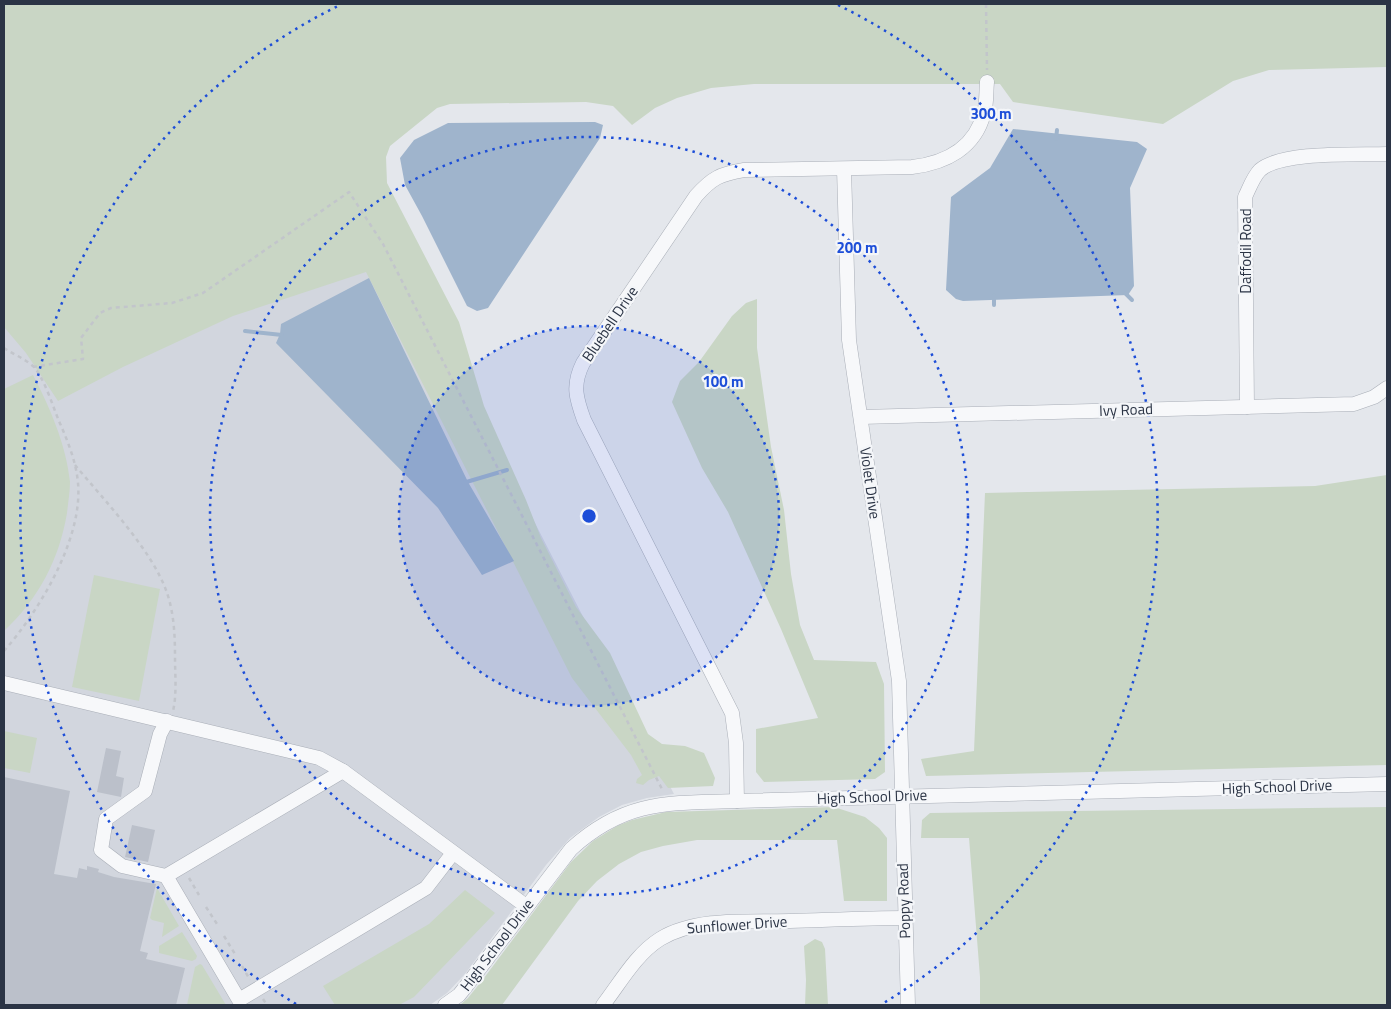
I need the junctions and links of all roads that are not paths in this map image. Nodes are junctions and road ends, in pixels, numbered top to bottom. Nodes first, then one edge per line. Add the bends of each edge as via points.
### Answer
1 (987, 82) road end
2 (1387, 154) edge
3 (844, 169) junction
4 (1387, 388) edge
5 (1247, 407) junction
6 (861, 417) junction
7 (4, 683) edge
8 (167, 721) junction
9 (343, 772) junction
10 (1387, 784) edge
11 (902, 796) junction
12 (737, 801) junction
13 (453, 853) junction
14 (166, 876) junction
15 (526, 906) junction
16 (905, 918) junction
17 (445, 1005) edge
18 (603, 1005) edge
19 (908, 1005) edge

1 - 3 street, Bluebell Drive via 980,125 962,149 944,160 929,165
2 - 5 street, Daffodil Road via 1292,157 1275,161 1259,171 1251,184 1245,197
3 - 6 street, Violet Drive via 849,340
3 - 12 street, Bluebell Drive via 744,170 714,178 696,196 583,363 577,377 576,400 584,420 732,713
4 - 5 street, Ivy Road via 1354,404
5 - 6 street, Ivy Road
6 - 11 street, Violet Drive via 899,681
7 - 8 street
8 - 9 street via 299,752 319,758
8 - 14 street via 160,734 145,791 106,819 101,850 122,866
9 - 13 street
9 - 14 street
10 - 11 street, High School Drive
11 - 12 street, High School Drive
11 - 16 street, Poppy Road
12 - 15 street, High School Drive via 660,804 616,818 571,849
13 - 14 street via 426,888 239,1000
13 - 15 street
15 - 17 street, High School Drive via 459,995
16 - 18 street, Sunflower Drive via 738,922 684,928 643,952
16 - 19 street, Poppy Road

